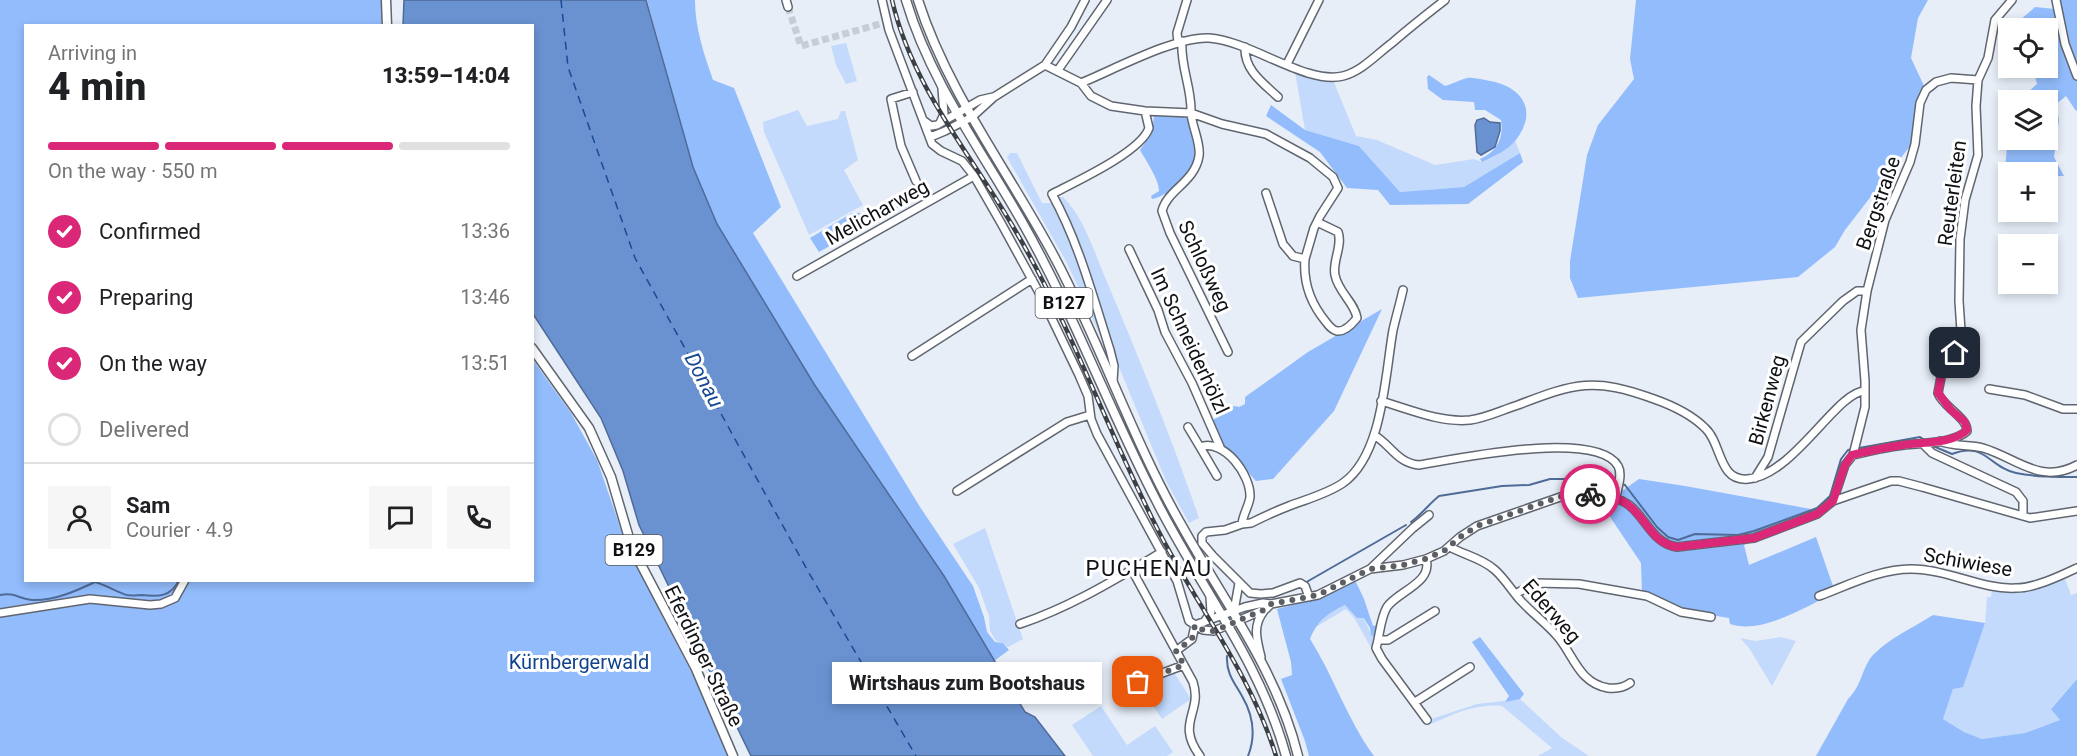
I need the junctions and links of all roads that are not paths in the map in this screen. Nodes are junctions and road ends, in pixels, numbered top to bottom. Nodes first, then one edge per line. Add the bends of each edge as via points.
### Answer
1 (386, 0) edge
2 (882, 0) edge
3 (906, 0) edge
4 (918, 0) edge
5 (1085, 0) edge
6 (1107, 0) edge
7 (1187, 0) edge
8 (1319, 0) edge
9 (1445, 0) edge
10 (2011, 0) edge
11 (2056, 0) edge
12 (387, 24) edge
13 (1180, 41) junction
14 (1245, 47) junction
15 (1287, 64) junction
16 (1045, 65) junction
17 (1058, 70) junction
18 (2077, 75) edge
19 (1978, 80) junction
20 (1081, 83) junction
21 (942, 88) junction
22 (913, 92) junction
23 (994, 97) junction
24 (1278, 97) dead end
25 (966, 107) junction
26 (1144, 111) junction
27 (957, 113) junction
28 (1191, 113) junction
29 (972, 117) junction
30 (922, 118) junction
31 (963, 123) junction
32 (940, 124) junction
33 (929, 135) junction
34 (974, 176) junction
35 (916, 181) dead end
36 (1266, 193) dead end
37 (1317, 222) junction
38 (1129, 249) dead end
39 (1305, 259) junction
40 (797, 276) dead end
41 (1032, 279) junction
42 (1403, 290) dead end
43 (1867, 291) junction
44 (534, 351) edge
45 (1228, 352) dead end
46 (912, 356) dead end
47 (1113, 381) junction
48 (1989, 389) dead end
49 (1865, 391) junction
50 (1381, 401) junction
51 (2077, 410) edge
52 (1090, 415) junction
53 (1188, 427) dead end
54 (1374, 435) junction
55 (1930, 442) junction
56 (1200, 447) junction
57 (1220, 447) junction
58 (1853, 452) junction
59 (2077, 465) edge
60 (1217, 476) dead end
61 (1755, 478) junction
62 (957, 491) dead end
63 (1616, 498) junction
64 (1833, 501) junction
65 (2077, 511) edge
66 (1429, 515) dead end
67 (2023, 516) junction
68 (1242, 524) junction
69 (1450, 547) junction
70 (1162, 552) junction
71 (1199, 556) junction
72 (1213, 556) junction
73 (1425, 559) junction
74 (2077, 568) edge
75 (1370, 569) junction
76 (1131, 570) junction
77 (184, 582) edge
78 (1239, 583) junction
79 (1515, 594) junction
80 (1209, 595) junction
81 (1819, 596) dead end
82 (1309, 597) junction
83 (1268, 607) junction
84 (1234, 611) junction
85 (1435, 611) dead end
86 (0, 613) edge
87 (1223, 616) junction
88 (1711, 616) dead end
89 (1239, 620) junction
90 (1204, 622) junction
91 (1020, 624) dead end
92 (1195, 625) junction
93 (1228, 625) junction
94 (1379, 640) junction
95 (1176, 651) junction
96 (1262, 659) junction
97 (1184, 665) junction
98 (1470, 667) dead end
99 (1138, 682) dead end
100 (1630, 683) dead end
101 (1415, 702) junction
102 (1427, 720) dead end
103 (733, 756) edge
104 (1200, 756) edge
105 (1286, 756) edge
106 (1298, 756) edge

1 - 12 main road
2 - 22 street via 883,23
3 - 21 main road, B127
4 - 25 main road, B127 via 937,53
5 - 16 street
6 - 17 street
7 - 13 street via 1177,33
8 - 15 street
9 - 15 street via 1352,73 1324,77
10 - 19 street via 1995,20 1988,58
11 - 18 street via 2065,44
13 - 14 street via 1211,38
13 - 20 street
13 - 28 street
14 - 15 street
14 - 24 street via 1251,71
16 - 17 street
16 - 23 street
17 - 20 street
19 - 43 street, Bergstraße via 1942,80 1923,95 1916,144 1885,220
19 - 55 street, Reuterleiten via 1978,155 1965,200 1960,239 1961,332 1938,393 1965,422 1967,430 1959,436
20 - 26 street via 1100,102
21 - 27 main road, B127
21 - 32 street via 944,114
22 - 30 street
22 - 35 street via 891,99 901,146
23 - 25 street
23 - 29 street
25 - 27 street
25 - 29 main road, B127
26 - 28 street
26 - 47 street via 1149,128 1142,140 1114,161 1052,194 1080,254 1110,350
27 - 31 main road, B127
27 - 32 street
28 - 37 street via 1266,134 1310,158 1333,177 1338,188
28 - 45 street, Schloßweg via 1198,159 1187,181 1168,199 1162,211
29 - 31 street
29 - 47 main road, B127 via 1056,260
30 - 32 street via 930,126
30 - 33 street
31 - 33 street
31 - 80 main road, B127 via 1046,266 1143,476
33 - 34 street via 934,147 962,160
34 - 40 street, Melicharweg
34 - 41 street
36 - 39 street via 1283,244 1293,256
37 - 39 street
37 - 39 street via 1338,232 1340,238 1334,260 1335,276 1357,318 1341,331 1330,327 1315,308 1306,284
38 - 57 street, Im Schneiderhölzl
41 - 46 street
41 - 52 street via 1084,386
42 - 50 street
43 - 49 street, Bergstraße via 1861,330
43 - 61 street, Birkenweg via 1857,291 1843,301 1801,342 1768,457
44 - 103 main road, Eferdinger Straße / B129 via 589,428 611,477 636,555 696,669
47 - 71 main road, B127 via 1154,472
48 - 51 street via 2025,395 2063,410
49 - 58 street, Bergstraße
49 - 61 street via 1849,397 1789,458
50 - 54 street
50 - 61 street via 1445,418 1472,420 1576,385 1614,387 1655,399 1695,420 1713,436 1731,476
52 - 62 street via 1067,422
52 - 70 street
53 - 56 street, Im Schneiderhölzl
54 - 63 street via 1412,465 1527,449 1595,452 1618,466
54 - 68 street via 1358,470 1344,482
55 - 58 street
55 - 59 street via 1984,448 2044,472 2063,472
55 - 67 street via 1932,453 2016,492 2023,501
56 - 57 street, Im Schneiderhölzl
56 - 60 street, Im Schneiderhölzl
57 - 68 street, Im Schneiderhölzl via 1239,468 1250,490
58 - 64 street, Bergstraße
63 - 64 street via 1630,506 1663,543 1677,547 1754,538 1817,514
63 - 69 street via 1583,493 1559,497 1477,526
64 - 67 street via 1899,481
65 - 67 street via 2038,518
66 - 75 street
68 - 72 street via 1204,533 1201,540
69 - 73 street
69 - 79 street, Ederweg via 1488,564
70 - 76 street
70 - 92 street via 1180,588 1187,617
71 - 72 street
71 - 84 main road, B127
72 - 78 street
73 - 75 street
73 - 94 street via 1426,574 1386,609
74 - 81 street, Schiwiese via 2014,589 1931,570 1887,571
75 - 82 street
76 - 91 street via 1046,615
76 - 95 street
77 - 86 street via 175,598 161,604 90,599
78 - 82 street via 1250,592 1261,594 1303,585
78 - 84 street
79 - 88 street via 1536,584 1597,586 1647,596 1677,611
79 - 100 street, Ederweg via 1556,634 1587,678 1610,688
80 - 87 main road, B127
80 - 90 street via 1211,612
82 - 83 street
83 - 84 street via 1263,603
83 - 89 street
83 - 96 street via 1256,630
84 - 87 street
84 - 89 main road, B127
85 - 94 street via 1389,639
87 - 90 street
87 - 93 main road, B127
89 - 93 street
89 - 96 main road, B127
90 - 92 street
92 - 93 street via 1207,631
92 - 95 street via 1192,639
93 - 105 main road, B127 via 1263,690
94 - 101 street via 1379,656
95 - 97 street
96 - 106 main road, B127
97 - 99 street
97 - 104 street via 1196,692 1189,738
98 - 101 street
101 - 102 street

